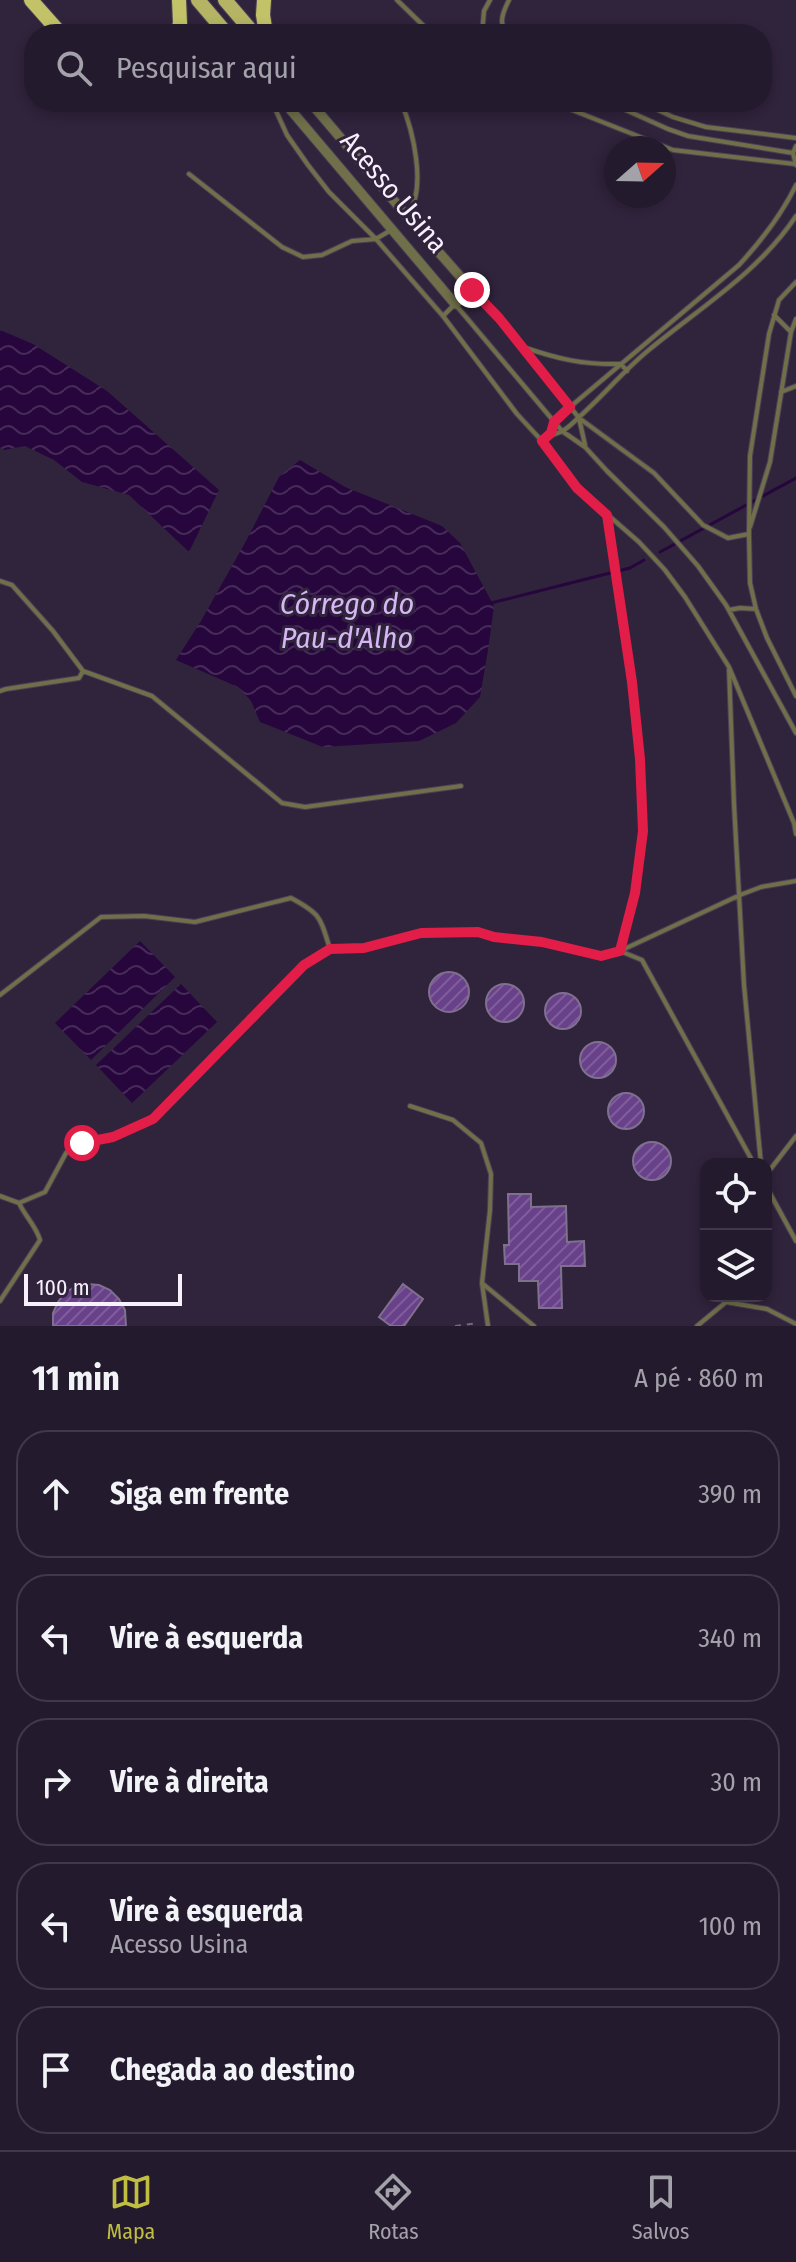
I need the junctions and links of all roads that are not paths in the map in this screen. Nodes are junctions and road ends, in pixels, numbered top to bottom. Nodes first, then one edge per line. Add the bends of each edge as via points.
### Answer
1 (31, 0) edge
2 (179, 0) edge
3 (198, 0) edge
4 (225, 0) edge
5 (264, 0) edge
6 (397, 0) edge
7 (490, 0) edge
8 (509, 0) edge
9 (52, 24) edge
10 (180, 24) edge
11 (218, 24) edge
12 (245, 24) edge
13 (264, 24) edge
14 (422, 24) edge
15 (481, 24) edge
16 (501, 24) edge
17 (277, 112) edge
18 (292, 112) edge
19 (319, 112) edge
20 (404, 112) edge
21 (577, 112) edge
22 (630, 112) edge
23 (662, 112) edge
24 (796, 138) edge
25 (796, 146) edge
26 (793, 153) junction
27 (796, 164) edge
28 (189, 174) dead end
29 (796, 185) edge
30 (407, 216) junction
31 (796, 216) edge
32 (391, 230) junction
33 (376, 239) junction
34 (796, 282) edge
35 (472, 290) junction
36 (455, 304) junction
37 (774, 315) junction
38 (443, 316) junction
39 (796, 319) edge
40 (791, 332) junction
41 (521, 347) junction
42 (621, 364) junction
43 (627, 371) junction
44 (796, 386) edge
45 (781, 392) junction
46 (570, 407) junction
47 (579, 418) junction
48 (554, 422) junction
49 (562, 431) junction
50 (551, 433) junction
51 (542, 441) junction
52 (585, 447) junction
53 (607, 515) junction
54 (749, 534) junction
55 (0, 581) edge
56 (756, 609) junction
57 (729, 610) junction
58 (729, 667) junction
59 (83, 671) junction
60 (0, 691) edge
61 (796, 696) edge
62 (796, 733) edge
63 (461, 786) dead end
64 (796, 834) edge
65 (796, 881) edge
66 (740, 895) junction
67 (330, 949) junction
68 (620, 951) junction
69 (0, 995) edge
70 (410, 1106) dead end
71 (796, 1136) edge
72 (751, 1158) edge
73 (760, 1158) edge
74 (772, 1167) edge
75 (0, 1196) edge
76 (772, 1197) edge
77 (19, 1203) junction
78 (796, 1241) edge
79 (482, 1283) junction
80 (0, 1301) edge
81 (488, 1324) edge
82 (796, 1324) edge
83 (534, 1326) edge
84 (697, 1326) edge

1 - 9 highway
2 - 10 highway
3 - 11 main road
4 - 12 main road
5 - 13 highway
6 - 14 lane
7 - 15 lane
8 - 16 lane
17 - 33 lane via 329,192
18 - 32 street, Acesso Usina
19 - 30 street, Acesso Usina
20 - 30 lane via 417,183 415,205
21 - 27 lane via 673,150
22 - 26 lane via 688,136
23 - 24 lane via 706,127
25 - 26 lane
26 - 27 lane
28 - 33 lane via 282,247 303,257
29 - 42 lane via 777,220 739,265
30 - 32 street
30 - 35 street, Acesso Usina
31 - 43 lane via 746,272
32 - 33 lane
32 - 36 street, Acesso Usina
33 - 38 lane
34 - 37 lane via 779,300
35 - 36 street
35 - 41 lane, Acesso Usina
36 - 38 lane
36 - 48 lane, Acesso Usina
37 - 40 lane
37 - 54 lane via 750,456
38 - 51 lane
39 - 40 lane
40 - 45 lane
41 - 42 lane via 578,364
41 - 46 lane, Acesso Usina
42 - 43 lane
42 - 46 lane
43 - 47 lane
44 - 45 lane
45 - 54 lane via 770,462
46 - 47 lane, Acesso Usina
46 - 48 lane
47 - 49 lane
47 - 52 lane, Acesso Usina
47 - 54 lane via 654,473 703,525 728,538
48 - 49 lane, Acesso Usina
48 - 50 lane
49 - 50 lane
49 - 52 lane, Acesso Usina
50 - 51 lane
51 - 53 lane via 577,488
52 - 57 lane via 698,566
53 - 58 lane via 665,570
53 - 68 lane via 632,682 643,831
54 - 56 lane
55 - 59 lane via 12,585
56 - 57 lane
56 - 61 lane
57 - 62 lane
58 - 64 lane
58 - 66 lane
59 - 60 lane via 79,678
59 - 63 lane via 152,696 282,803 305,807
65 - 66 lane
66 - 68 lane
66 - 73 lane
67 - 68 lane via 364,948 421,933 478,932 601,956
67 - 69 lane via 314,910 291,898 195,922 101,917
67 - 77 lane via 304,965 153,1119 66,1153 45,1192
68 - 72 lane via 642,960 651,973
70 - 79 lane via 453,1120 481,1143 491,1174
71 - 74 lane
75 - 77 lane
76 - 78 lane
77 - 80 lane via 40,1240
79 - 81 lane
79 - 83 lane
82 - 84 lane via 767,1309 726,1302

